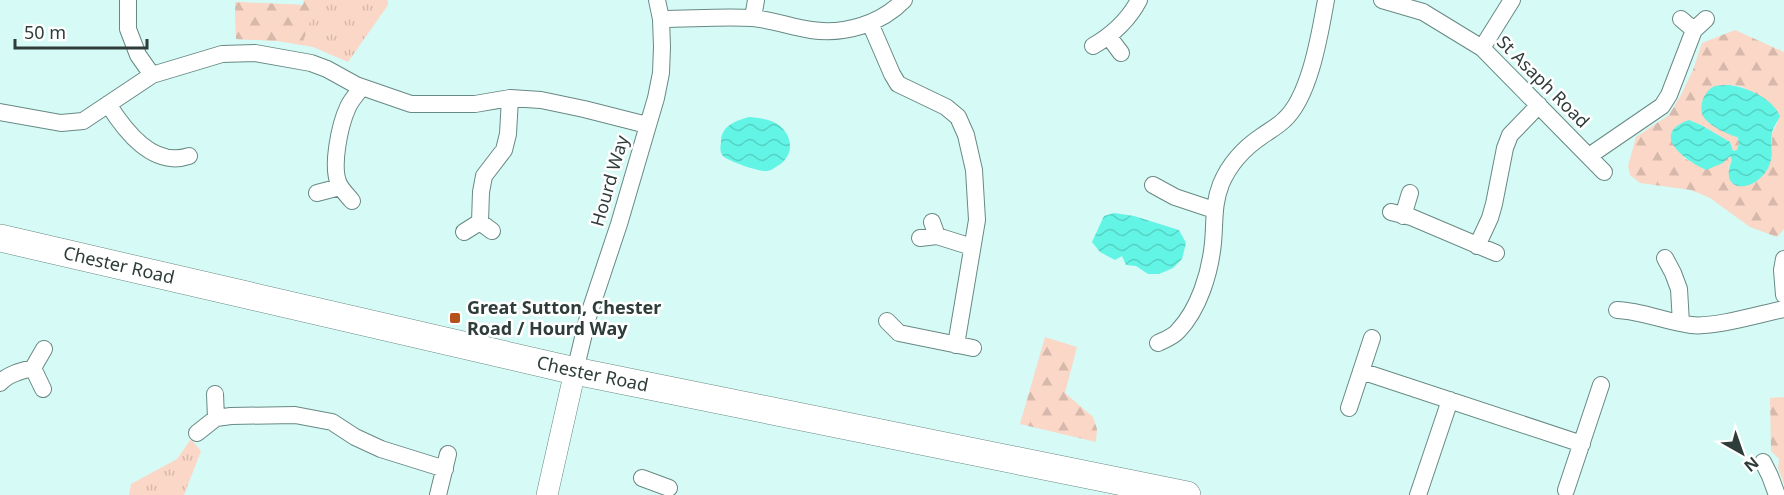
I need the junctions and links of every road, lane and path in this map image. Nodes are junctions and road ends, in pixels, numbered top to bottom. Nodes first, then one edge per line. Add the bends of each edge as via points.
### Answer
1 (128, 0) edge
2 (657, 0) edge
3 (756, 0) edge
4 (904, 0) edge
5 (1139, 0) edge
6 (1326, 0) edge
7 (1382, 0) edge
8 (1512, 0) edge
9 (753, 18) junction
10 (660, 19) junction
11 (1693, 22) dead end
12 (870, 23) junction
13 (1108, 37) junction
14 (1093, 46) dead end
15 (1482, 48) junction
16 (1121, 53) dead end
17 (152, 75) junction
18 (362, 87) junction
19 (510, 98) junction
20 (108, 104) junction
21 (1539, 105) junction
22 (0, 112) edge
23 (647, 125) junction
24 (1589, 156) junction
25 (181, 163) dead end
26 (1604, 172) dead end
27 (1153, 185) dead end
28 (340, 187) junction
29 (1410, 193) dead end
30 (317, 194) dead end
31 (352, 201) dead end
32 (1214, 210) junction
33 (464, 232) dead end
34 (930, 232) dead end
35 (0, 238) edge
36 (1477, 246) junction
37 (972, 247) junction
38 (1496, 253) dead end
39 (1665, 258) dead end
40 (1784, 258) edge
41 (1784, 295) edge
42 (1784, 309) edge
43 (1617, 310) dead end
44 (887, 321) dead end
45 (1681, 323) junction
46 (1372, 338) dead end
47 (1158, 343) dead end
48 (956, 345) junction
49 (974, 348) dead end
50 (44, 349) dead end
51 (33, 368) junction
52 (575, 371) junction
53 (1361, 371) junction
54 (0, 383) edge
55 (1601, 385) dead end
56 (43, 389) dead end
57 (215, 394) dead end
58 (1450, 400) junction
59 (1349, 408) dead end
60 (216, 418) junction
61 (197, 433) dead end
62 (1581, 444) junction
63 (1763, 462) dead end
64 (1566, 490) dead end
65 (438, 495) edge
66 (547, 495) edge
67 (1187, 495) edge
68 (1418, 495) edge
69 (1777, 495) edge

1 - 17 street via 128,29 138,55
2 - 10 street, Hourd Way
3 - 9 street
4 - 12 street via 894,11
5 - 13 street
6 - 32 street via 1314,57 1298,101 1285,120 1236,159 1221,183
7 - 15 street, St Asaph Road via 1423,12
8 - 15 street
9 - 10 street
9 - 12 street via 813,30 838,31
10 - 23 street, Hourd Way via 661,72
11 - 24 street via 1662,106
12 - 37 street via 898,84 958,117 974,170 976,220
13 - 14 street
13 - 16 street
15 - 21 street, St Asaph Road
17 - 18 street via 222,54 255,53 310,63
17 - 20 street
18 - 19 street via 411,104 475,104
18 - 28 street via 348,107 339,137 336,156
19 - 23 street via 541,100
19 - 33 street via 504,150 484,176 481,192 486,227
20 - 22 street via 83,121 61,123
20 - 25 street via 126,130 146,149
21 - 24 street, St Asaph Road
21 - 36 street via 1510,135 1490,218
23 - 52 street, Hourd Way
24 - 26 street, St Asaph Road
27 - 32 street
28 - 30 street
28 - 31 street
29 - 36 street via 1397,214
32 - 47 street via 1210,264 1195,305 1176,333
34 - 37 street
35 - 52 main road, Chester Road
36 - 38 street
37 - 48 street
39 - 45 street via 1679,288
40 - 41 street
42 - 45 street via 1706,326
43 - 45 street
44 - 48 street via 899,333
46 - 53 street
48 - 49 street
50 - 51 street
51 - 54 street via 16,372
51 - 56 street
52 - 66 street
52 - 67 main road, Chester Road
53 - 58 street
53 - 59 street
55 - 62 street
57 - 60 street
58 - 62 street
58 - 68 street
60 - 61 street
60 - 65 street via 295,416 332,422 381,449 447,462
62 - 64 street
63 - 69 street

